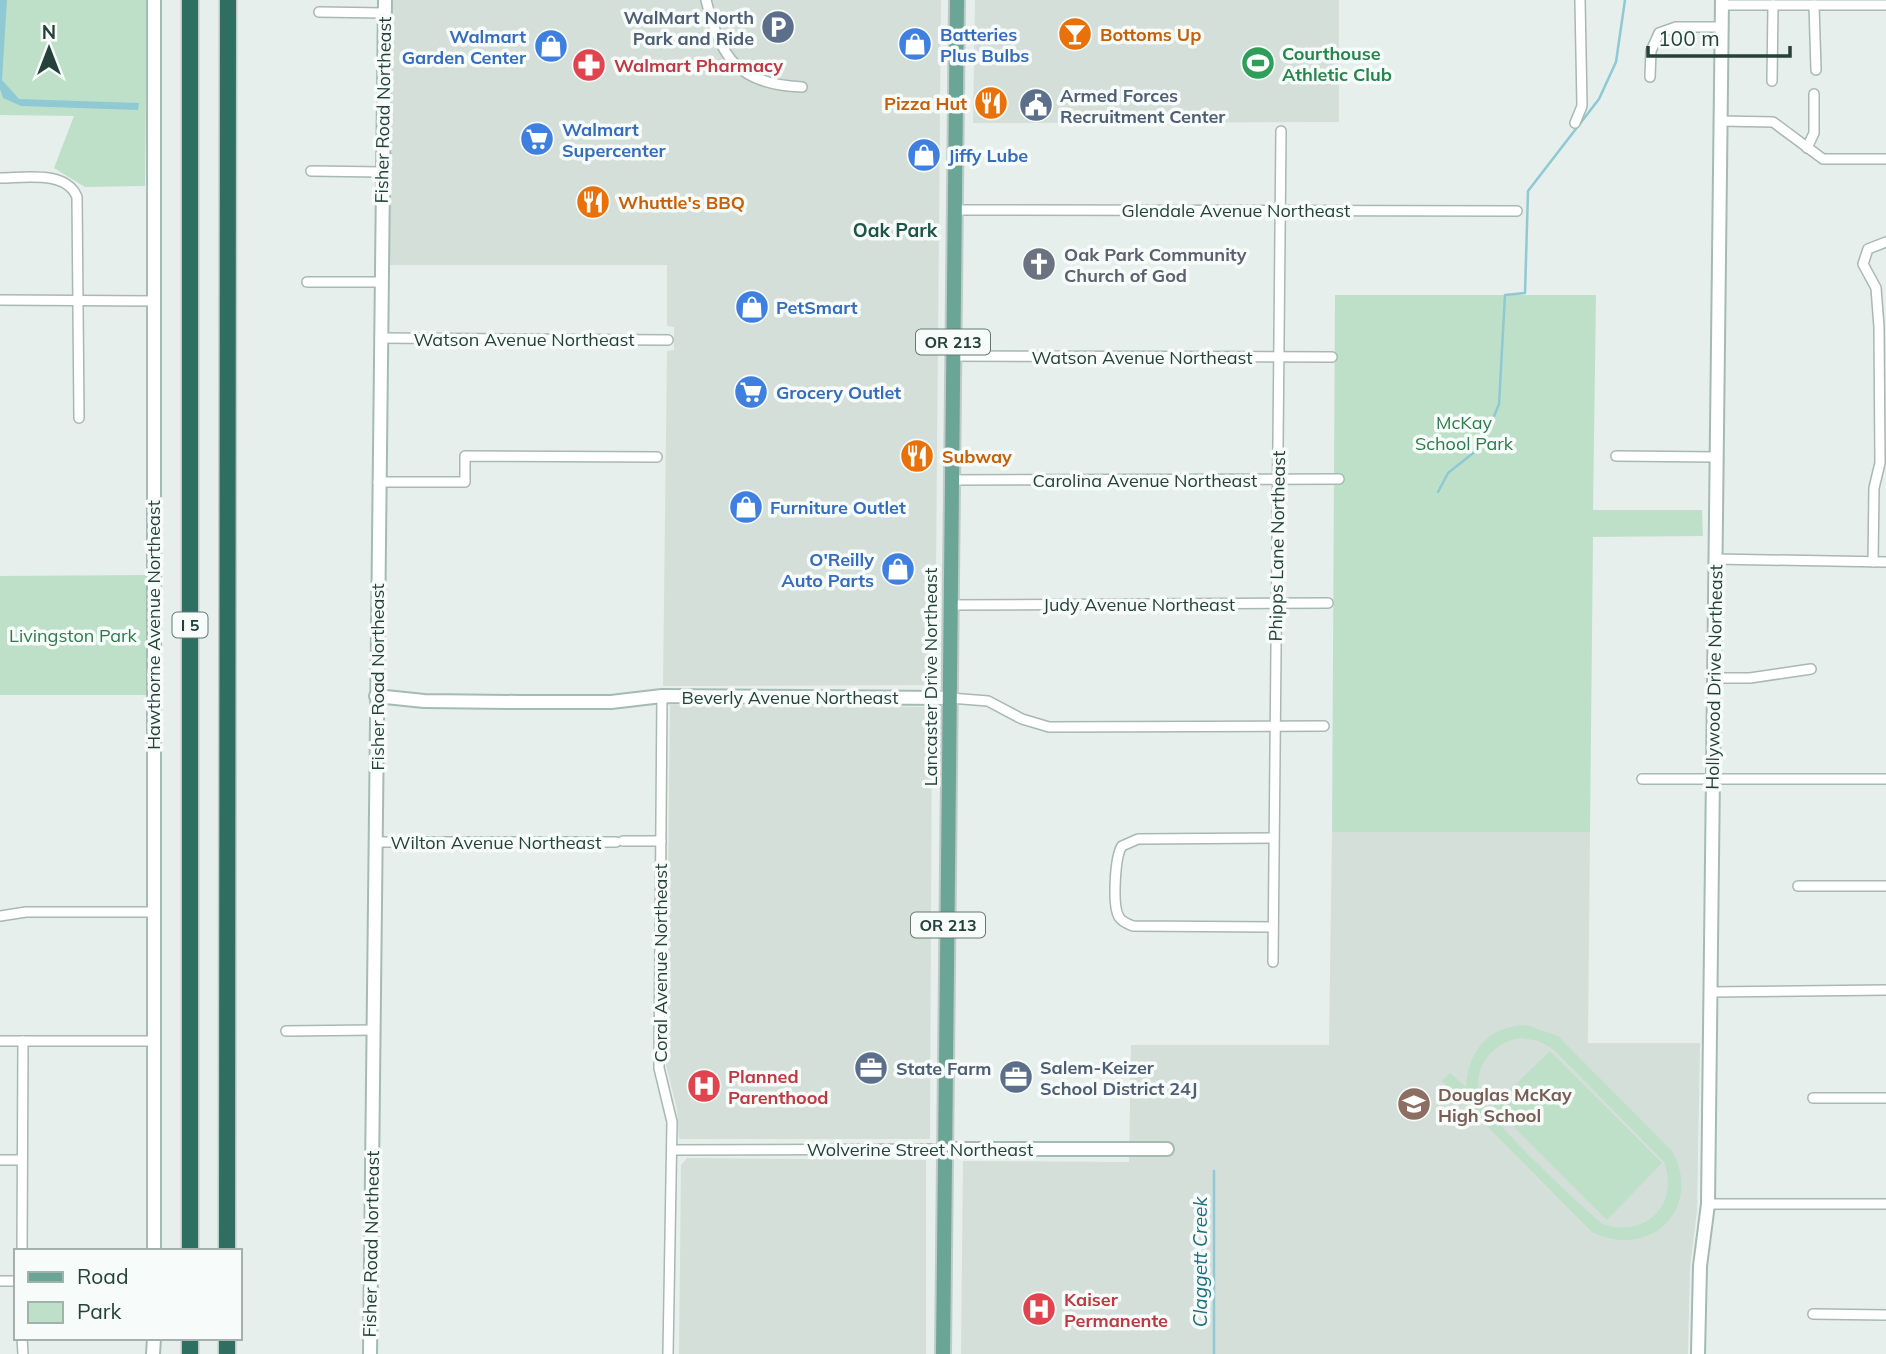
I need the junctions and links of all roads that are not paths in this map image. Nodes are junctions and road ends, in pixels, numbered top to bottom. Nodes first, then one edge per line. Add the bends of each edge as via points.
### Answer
1 (154, 0) edge
2 (190, 0) edge
3 (228, 0) edge
4 (706, 0) edge
5 (957, 0) edge
6 (1580, 0) edge
7 (1721, 2) edge
8 (1773, 5) junction
9 (1814, 5) junction
10 (1886, 5) edge
11 (385, 6) edge
12 (319, 12) dead end
13 (1721, 27) junction
14 (1816, 69) dead end
15 (1650, 77) dead end
16 (1772, 81) dead end
17 (802, 87) dead end
18 (1814, 94) dead end
19 (1720, 121) junction
20 (1575, 123) dead end
21 (1282, 131) dead end
22 (1807, 148) junction
23 (1886, 159) edge
24 (310, 171) dead end
25 (382, 172) junction
26 (0, 178) edge
27 (954, 210) junction
28 (1282, 210) junction
29 (1517, 211) dead end
30 (1886, 242) edge
31 (307, 282) dead end
32 (380, 282) junction
33 (0, 300) edge
34 (79, 301) junction
35 (153, 301) junction
36 (1883, 327) edge
37 (380, 338) junction
38 (668, 340) dead end
39 (953, 356) junction
40 (1281, 357) junction
41 (1332, 357) dead end
42 (79, 418) dead end
43 (1616, 456) dead end
44 (657, 457) dead end
45 (1716, 457) junction
46 (951, 480) junction
47 (1278, 480) junction
48 (1339, 480) dead end
49 (378, 482) junction
50 (1715, 559) junction
51 (1873, 562) junction
52 (1886, 562) edge
53 (1276, 603) junction
54 (1328, 603) dead end
55 (950, 605) junction
56 (1811, 669) dead end
57 (1714, 678) junction
58 (376, 696) junction
59 (662, 696) junction
60 (950, 698) junction
61 (1276, 726) junction
62 (1324, 726) dead end
63 (1642, 779) dead end
64 (1886, 779) edge
65 (1713, 780) junction
66 (1272, 838) junction
67 (661, 841) junction
68 (375, 842) junction
69 (1798, 886) dead end
70 (1886, 886) edge
71 (153, 912) junction
72 (0, 916) edge
73 (1271, 927) junction
74 (1272, 962) dead end
75 (1886, 990) edge
76 (1710, 992) junction
77 (374, 1030) junction
78 (286, 1031) dead end
79 (0, 1041) edge
80 (23, 1041) junction
81 (153, 1041) junction
82 (1813, 1098) dead end
83 (1886, 1098) edge
84 (945, 1149) junction
85 (1167, 1149) dead end
86 (672, 1150) junction
87 (0, 1160) edge
88 (22, 1160) junction
89 (1708, 1204) junction
90 (1886, 1204) edge
91 (22, 1249) edge
92 (154, 1249) edge
93 (190, 1249) edge
94 (228, 1249) edge
95 (1813, 1314) dead end
96 (1886, 1315) edge
97 (370, 1354) edge
98 (668, 1354) edge
99 (943, 1354) edge
100 (1698, 1354) edge

1 - 35 street, Hawthorne Avenue Northeast
2 - 93 highway, I 5
3 - 94 highway, I 5
4 - 17 street via 721,47 739,71 765,84
5 - 27 main road, Lancaster Drive Northeast / OR 213
6 - 20 street via 1582,106
7 - 8 street
7 - 13 street, Hollywood Drive Northeast
8 - 9 street
8 - 16 street
9 - 10 street
9 - 14 street
11 - 12 street
11 - 25 street, Fisher Road Northeast
13 - 15 street via 1676,27 1659,33 1651,51
13 - 19 street, Hollywood Drive Northeast
18 - 22 street via 1814,133
19 - 22 street via 1773,122
19 - 45 street, Hollywood Drive Northeast
21 - 28 street, Phipps Lane Northeast
22 - 23 street via 1823,159
24 - 25 street
25 - 32 street, Fisher Road Northeast
26 - 34 street via 53,179 71,187 79,208
27 - 28 street, Glendale Avenue Northeast
27 - 39 main road, Lancaster Drive Northeast / OR 213
28 - 29 street, Glendale Avenue Northeast
28 - 40 street, Phipps Lane Northeast
30 - 36 street via 1874,244 1863,259 1864,270 1876,288
31 - 32 street
32 - 37 street, Fisher Road Northeast
33 - 34 street
34 - 35 street
34 - 42 street
35 - 71 street, Hawthorne Avenue Northeast
36 - 51 street
37 - 38 street, Watson Avenue Northeast
37 - 49 street, Fisher Road Northeast
39 - 40 street, Watson Avenue Northeast
39 - 46 main road, Lancaster Drive Northeast / OR 213
40 - 41 street, Watson Avenue Northeast
40 - 47 street, Phipps Lane Northeast
43 - 45 street
44 - 49 street via 465,456 465,482
45 - 50 street, Hollywood Drive Northeast
46 - 47 street, Carolina Avenue Northeast
46 - 55 main road, Lancaster Drive Northeast / OR 213
47 - 48 street, Carolina Avenue Northeast
47 - 53 street, Phipps Lane Northeast
49 - 58 street, Fisher Road Northeast
50 - 51 street
50 - 57 street, Hollywood Drive Northeast
51 - 52 street
53 - 54 street, Judy Avenue Northeast
53 - 55 street, Judy Avenue Northeast
53 - 61 street, Phipps Lane Northeast
55 - 60 main road, Lancaster Drive Northeast / OR 213
56 - 57 street
57 - 65 street, Hollywood Drive Northeast
58 - 59 street, Beverly Avenue Northeast via 495,702 611,702
58 - 68 street, Fisher Road Northeast
59 - 60 street, Beverly Avenue Northeast
59 - 67 street, Coral Avenue Northeast
60 - 61 street, Beverly Avenue Northeast via 988,701 1049,727
60 - 84 main road, Lancaster Drive Northeast / OR 213
61 - 62 street, Beverly Avenue Northeast
61 - 66 street, Phipps Lane Northeast
63 - 65 street
64 - 65 street
65 - 76 street, Hollywood Drive Northeast
66 - 73 street, Phipps Lane Northeast
66 - 73 street via 1138,839 1122,846 1116,860 1116,909 1119,918 1133,926
67 - 68 street, Wilton Avenue Northeast
67 - 86 street, Coral Avenue Northeast via 659,1068 672,1116
68 - 77 street, Fisher Road Northeast
69 - 70 street
71 - 72 street
71 - 81 street, Hawthorne Avenue Northeast
73 - 74 street, Phipps Lane Northeast
75 - 76 street
76 - 89 street, Hollywood Drive Northeast
77 - 78 street
77 - 97 street, Fisher Road Northeast
79 - 80 street
80 - 81 street
80 - 88 street
81 - 92 street, Hawthorne Avenue Northeast
82 - 83 street
84 - 85 street, Wolverine Street Northeast
84 - 86 street, Wolverine Street Northeast
84 - 99 main road, Lancaster Drive Northeast / OR 213
86 - 98 street, Coral Avenue Northeast
87 - 88 street
88 - 91 street
89 - 90 street
89 - 100 street, Hollywood Drive Northeast via 1700,1266
95 - 96 street

